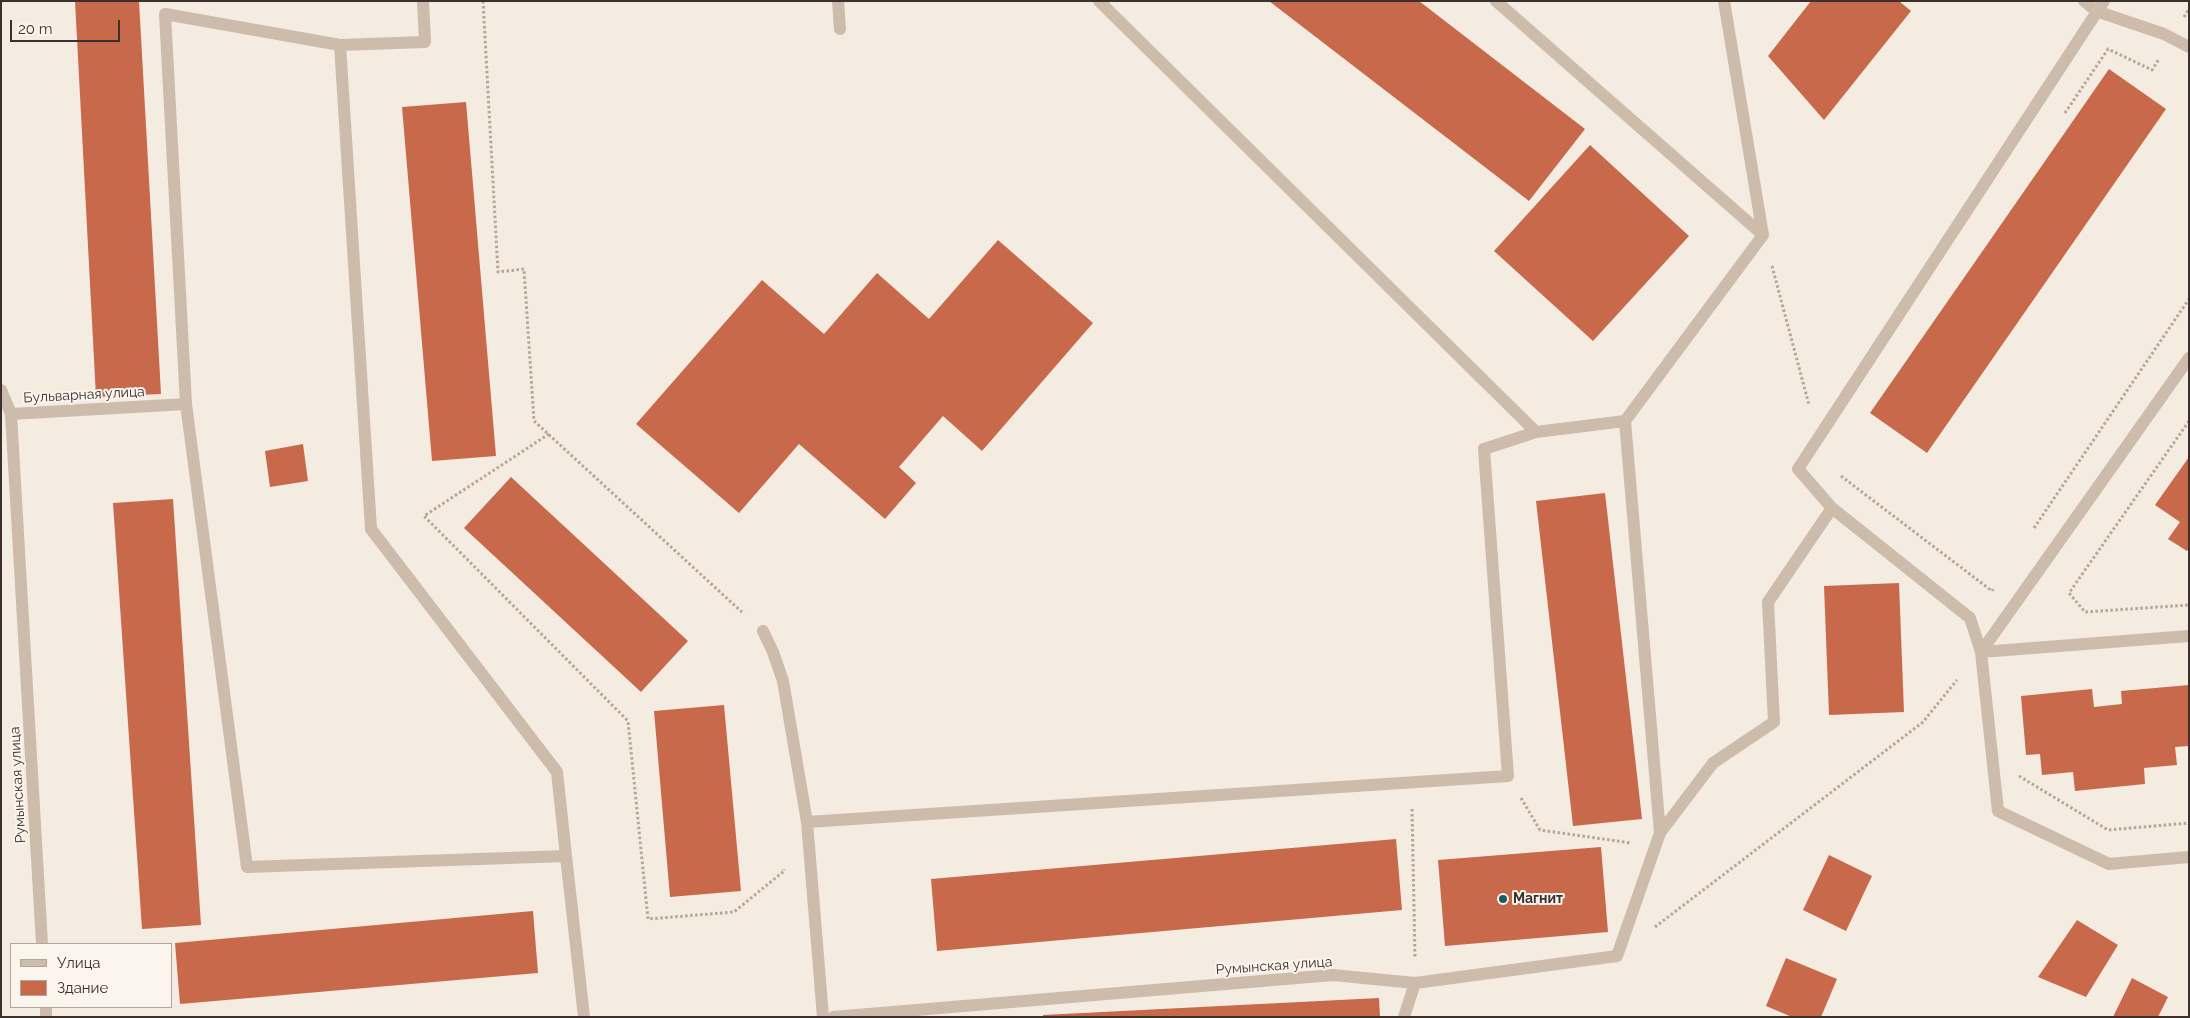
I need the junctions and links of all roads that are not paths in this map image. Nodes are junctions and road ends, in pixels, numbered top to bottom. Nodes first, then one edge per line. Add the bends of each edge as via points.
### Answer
1 (423, 1) edge
2 (838, 1) edge
3 (1099, 1) edge
4 (1496, 1) edge
5 (1724, 1) edge
6 (2084, 1) edge
7 (2104, 1) edge
8 (2096, 12) junction
9 (840, 29) dead end
10 (340, 45) junction
11 (2189, 47) edge
12 (1763, 234) junction
13 (2189, 358) edge
14 (1, 390) edge
15 (186, 404) junction
16 (11, 414) junction
17 (1625, 421) junction
18 (1536, 432) junction
19 (1832, 508) junction
20 (763, 631) road end
21 (2189, 636) edge
22 (1981, 652) junction
23 (807, 822) junction
24 (1660, 834) junction
25 (566, 856) junction
26 (2189, 857) edge
27 (42, 943) edge
28 (1415, 983) junction
29 (584, 1017) edge
30 (823, 1017) edge
31 (833, 1017) edge
32 (1404, 1017) edge

1 - 10 street via 425,42
2 - 9 street
3 - 18 street
4 - 12 street
5 - 12 street
6 - 8 street
7 - 8 street
8 - 11 street
8 - 19 street via 1798,469
10 - 15 street via 165,14
10 - 25 street via 371,529 557,772
12 - 17 street
13 - 22 street
14 - 16 street, Бульварная улица
15 - 16 street, Бульварная улица
15 - 25 street via 247,868
16 - 27 street, Румынская улица
17 - 18 street
17 - 24 street
18 - 23 street via 1484,449 1508,776
19 - 22 street via 1970,618
19 - 24 street via 1768,602 1774,722 1712,763
20 - 23 street via 783,681
21 - 22 street
22 - 26 street via 1998,811 2109,864
23 - 30 street
24 - 28 street, Румынская улица via 1617,956
25 - 29 street
28 - 31 street, Румынская улица via 1333,975
28 - 32 street

